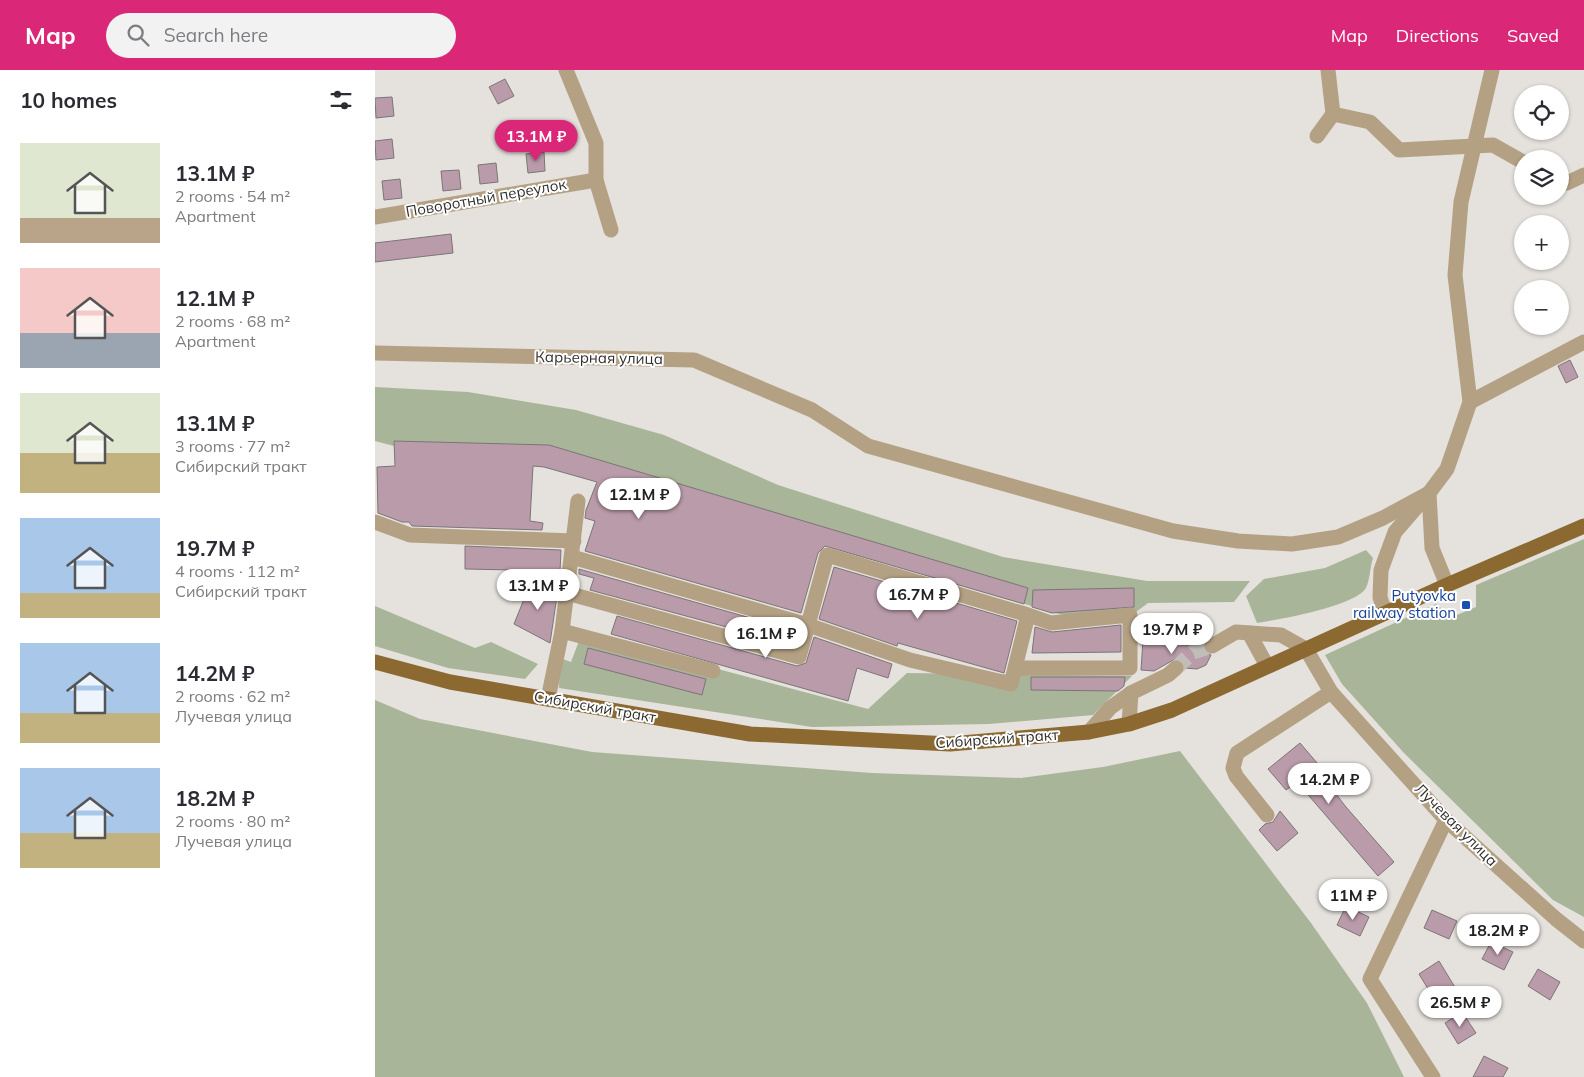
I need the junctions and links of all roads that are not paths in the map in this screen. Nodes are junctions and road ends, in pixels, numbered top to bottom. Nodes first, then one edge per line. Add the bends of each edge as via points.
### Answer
1 (566, 70) edge
2 (1328, 70) edge
3 (1492, 70) edge
4 (1333, 114) junction
5 (1317, 136) dead end
6 (1472, 148) junction
7 (1514, 157) edge
8 (1584, 175) edge
9 (596, 180) junction
10 (1569, 182) edge
11 (375, 217) edge
12 (611, 230) dead end
13 (1584, 342) edge
14 (375, 354) edge
15 (1470, 402) junction
16 (1429, 493) junction
17 (578, 501) dead end
18 (375, 522) edge
19 (1584, 526) edge
20 (574, 541) junction
21 (573, 557) junction
22 (1447, 585) junction
23 (567, 593) junction
24 (1385, 613) junction
25 (1028, 615) junction
26 (808, 625) junction
27 (562, 631) junction
28 (1249, 633) junction
29 (1212, 646) tunnel mouth
30 (1306, 649) junction
31 (375, 662) edge
32 (1267, 666) junction
33 (1015, 668) junction
34 (1177, 668) tunnel mouth
35 (713, 671) dead end
36 (1331, 692) junction
37 (1131, 693) junction
38 (548, 699) junction
39 (1129, 724) junction
40 (1089, 732) junction
41 (1267, 815) dead end
42 (1446, 820) junction
43 (1584, 941) edge
44 (1433, 1077) edge

1 - 9 street via 596,143
2 - 4 street
3 - 6 street
4 - 5 street
4 - 6 street via 1370,122 1399,150 1447,146
6 - 7 street via 1493,145
6 - 15 street via 1461,202 1455,275
8 - 10 street
9 - 11 street, Поворотный переулок
9 - 12 street
13 - 15 street
14 - 16 street, Карьерная улица via 694,360 812,410 868,446 1145,524 1238,541 1292,544 1338,536 1383,518
15 - 16 street via 1447,469
16 - 22 street via 1432,548
16 - 24 street via 1395,532 1381,570 1380,597
17 - 20 street
18 - 20 street via 410,535
19 - 22 main road, Сибирский тракт
20 - 21 street
21 - 23 street
21 - 26 street
22 - 24 main road, Сибирский тракт
23 - 26 street via 799,657
23 - 27 street
24 - 30 main road, Сибирский тракт
25 - 26 street via 827,554
25 - 33 street
25 - 33 street via 1051,622 1130,615 1130,668
26 - 33 street via 911,660 1011,684
27 - 35 street
27 - 38 street
28 - 29 street via 1236,632
28 - 30 street via 1281,635
28 - 32 street
30 - 32 main road, Сибирский тракт
30 - 36 street, Лучевая улица
31 - 38 main road, Сибирский тракт via 450,682
32 - 39 main road, Сибирский тракт via 1172,710
34 - 37 street
36 - 41 street via 1237,753 1233,768 1236,776
36 - 42 street, Лучевая улица
37 - 39 street
37 - 40 street via 1111,708
38 - 40 main road, Сибирский тракт via 750,734 950,744
39 - 40 main road, Сибирский тракт
42 - 43 street, Лучевая улица
42 - 44 street via 1370,979

